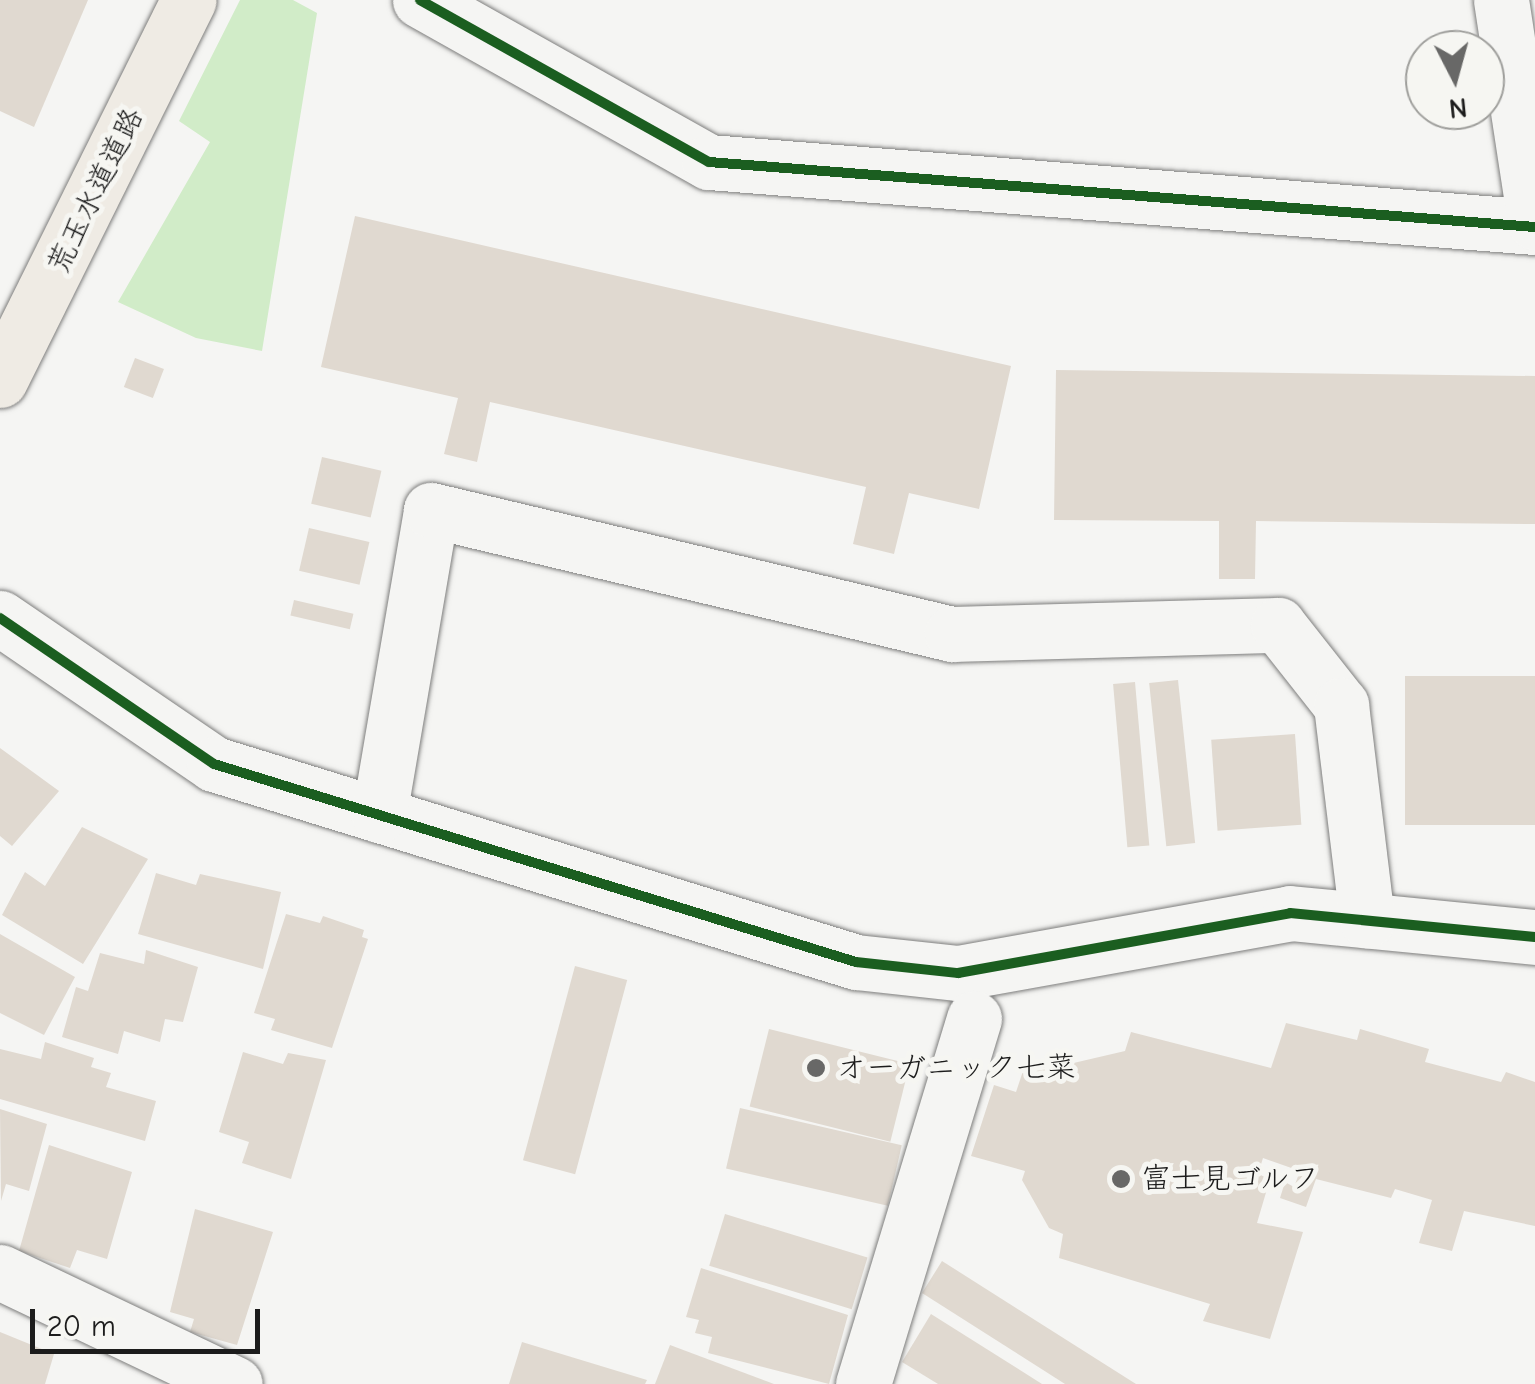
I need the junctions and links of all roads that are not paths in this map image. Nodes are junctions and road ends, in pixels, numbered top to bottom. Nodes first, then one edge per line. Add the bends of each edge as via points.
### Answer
1 (189, 0) edge
2 (420, 0) edge
3 (1501, 0) edge
4 (1535, 225) edge
5 (0, 380) edge
6 (0, 618) edge
7 (379, 815) junction
8 (1367, 920) junction
9 (1535, 937) edge
10 (974, 1018) dead end
11 (0, 1272) edge
12 (235, 1384) edge
13 (862, 1384) edge

1 - 5 main road, 荒玉水道道路
2 - 4 street via 709,162
3 - 4 street
6 - 7 street via 214,764
7 - 8 street via 856,962 941,972 1290,912
7 - 8 street via 431,510 952,634 1278,625 1341,705
8 - 9 street
10 - 13 street
11 - 12 street

